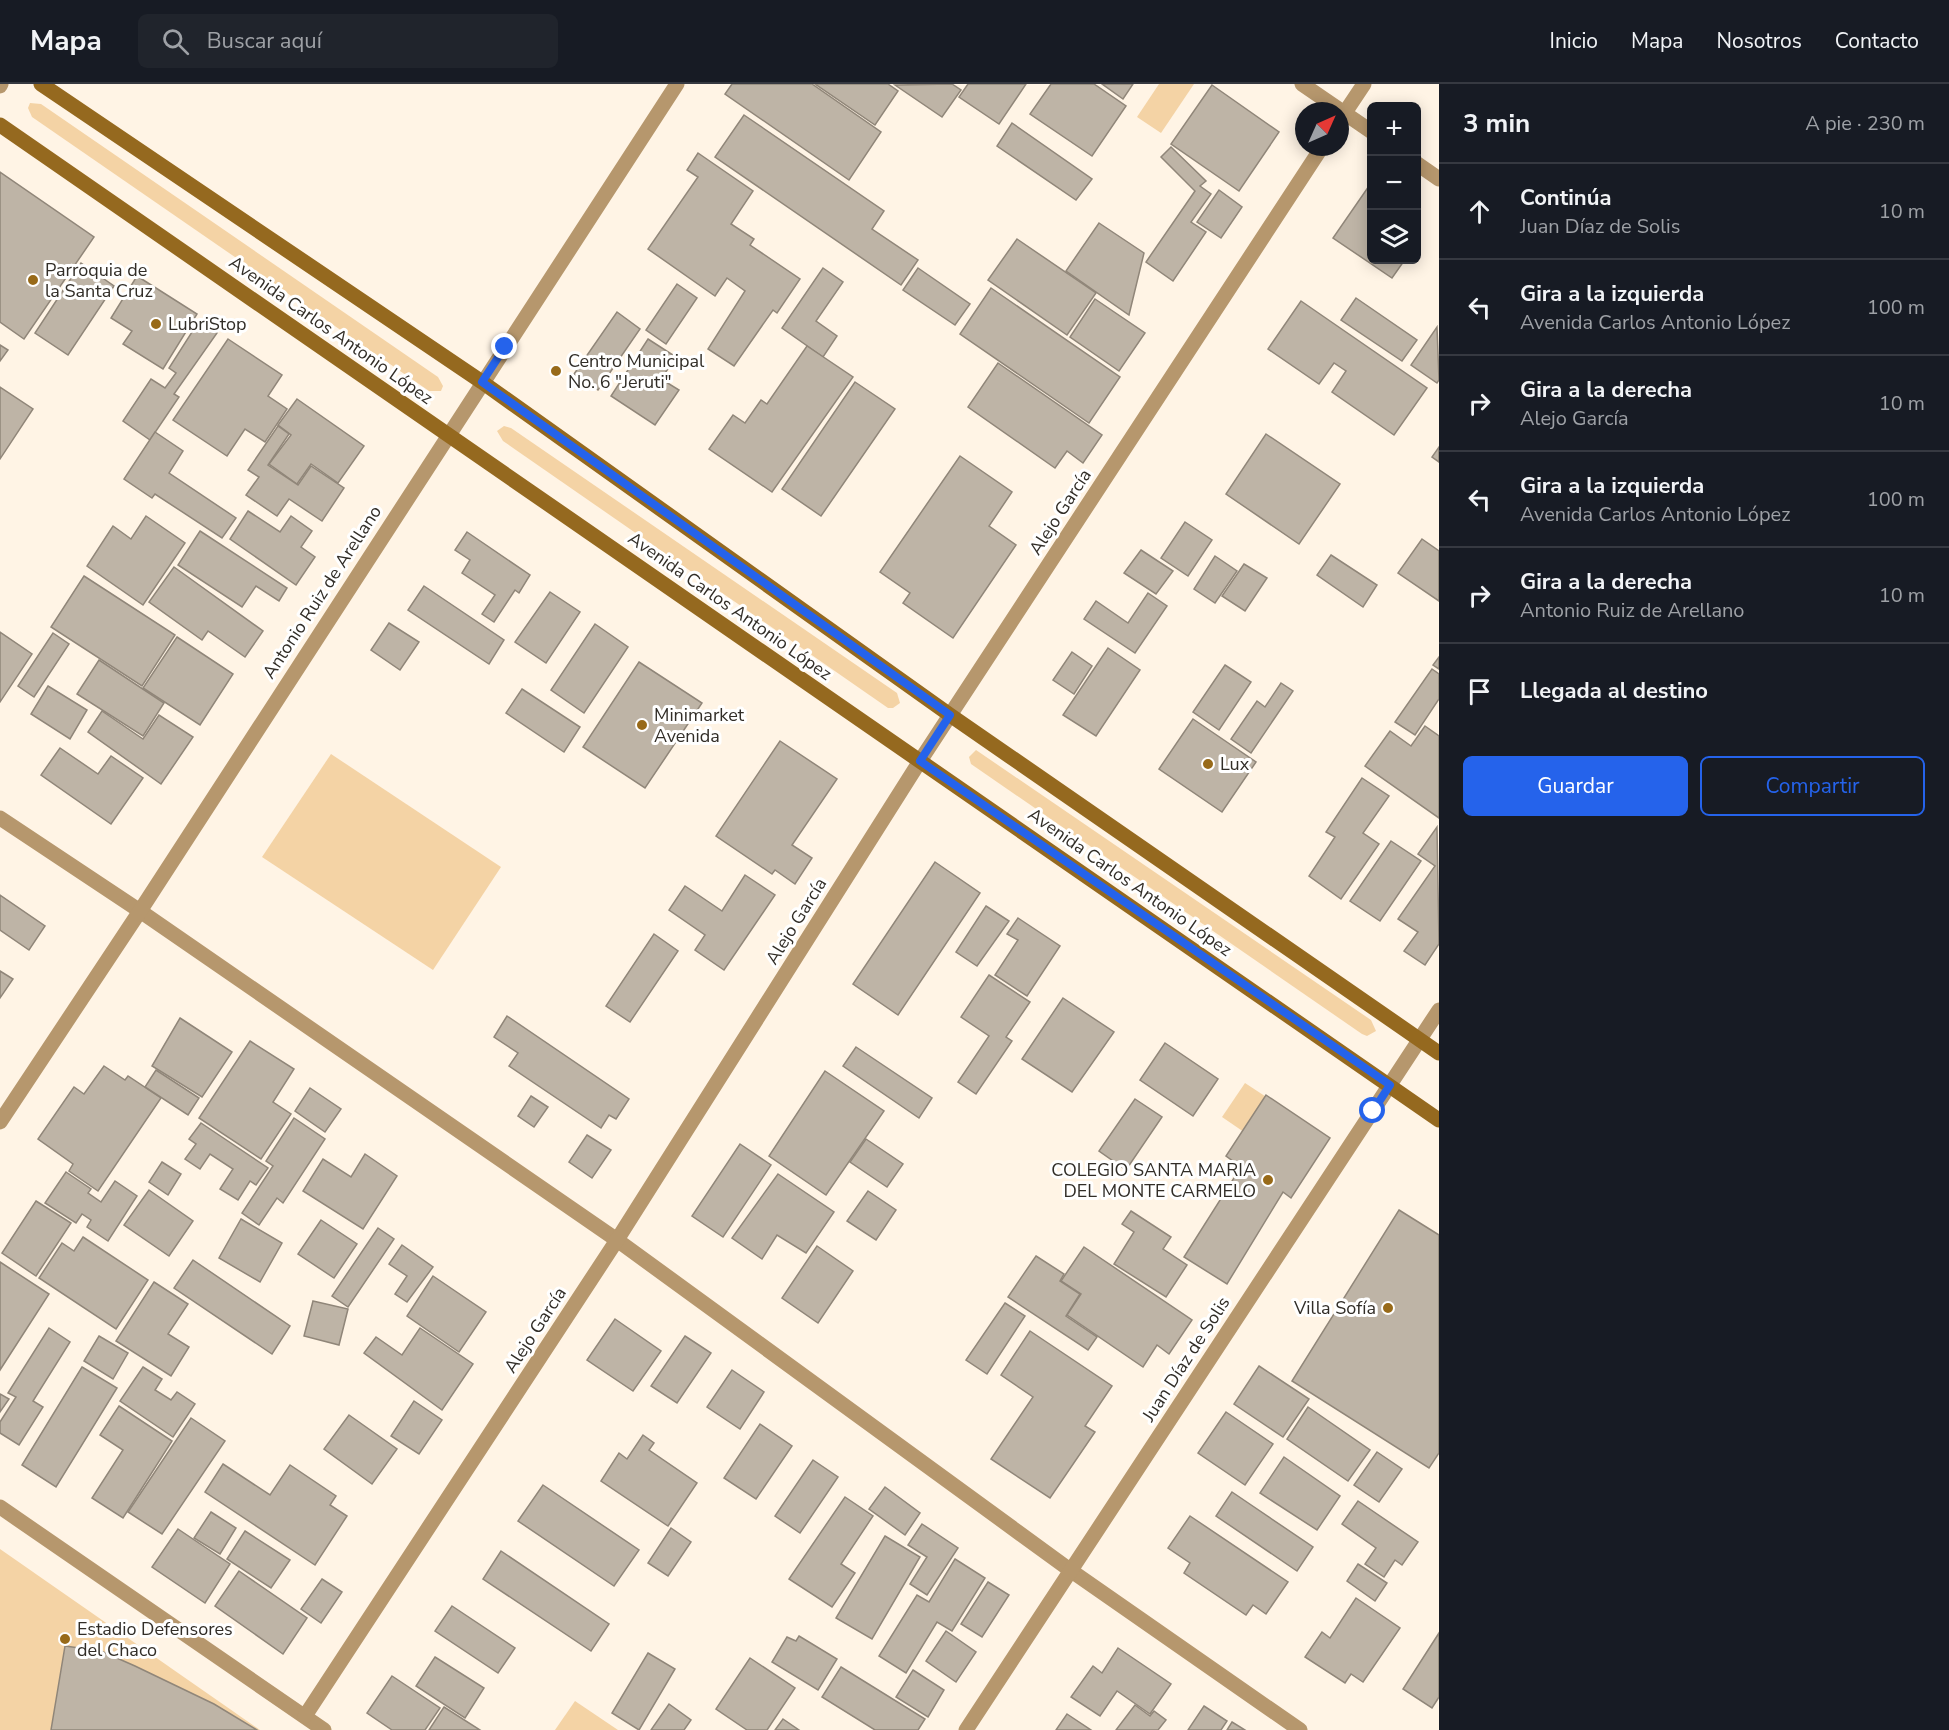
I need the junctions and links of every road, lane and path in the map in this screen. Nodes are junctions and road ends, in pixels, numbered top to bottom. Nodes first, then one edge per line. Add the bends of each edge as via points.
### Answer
1 (41, 84) edge
2 (677, 84) edge
3 (1302, 84) edge
4 (1364, 84) edge
5 (1324, 102) edge
6 (1349, 106) edge
7 (1349, 121) edge
8 (0, 124) edge
9 (1367, 130) edge
10 (1316, 156) edge
11 (1421, 166) edge
12 (1439, 179) edge
13 (482, 382) junction
14 (448, 434) junction
15 (950, 715) junction
16 (920, 761) junction
17 (0, 818) edge
18 (140, 911) junction
19 (1439, 1010) edge
20 (1420, 1040) junction
21 (1439, 1053) edge
22 (1390, 1085) junction
23 (1439, 1120) edge
24 (0, 1122) edge
25 (617, 1240) junction
26 (0, 1507) edge
27 (1070, 1570) junction
28 (304, 1716) junction
29 (324, 1730) edge
30 (966, 1730) edge
31 (1300, 1730) edge

1 - 13 main road, Avenida Carlos Antonio López
2 - 13 street, Antonio Ruiz de Arellano
3 - 5 street
4 - 6 street
7 - 9 street
8 - 14 main road, Avenida Carlos Antonio López
10 - 15 street, Alejo García
11 - 12 street
13 - 14 street, Antonio Ruiz de Arellano
13 - 15 main road, Avenida Carlos Antonio López
14 - 16 main road, Avenida Carlos Antonio López
14 - 18 street, Antonio Ruiz de Arellano
15 - 16 street, Alejo García
15 - 20 main road, Avenida Carlos Antonio López
16 - 22 main road, Avenida Carlos Antonio López
16 - 25 street, Alejo García
17 - 18 street
18 - 24 street, Antonio Ruiz de Arellano
18 - 25 street
19 - 20 street, Juan Díaz de Solis
20 - 21 main road, Avenida Carlos Antonio López
20 - 22 street, Juan Díaz de Solis
22 - 23 main road, Avenida Carlos Antonio López
22 - 27 street, Juan Díaz de Solis
25 - 27 street
25 - 28 street, Alejo García
26 - 28 street
27 - 30 street, Juan Díaz de Solis
27 - 31 street
28 - 29 street

